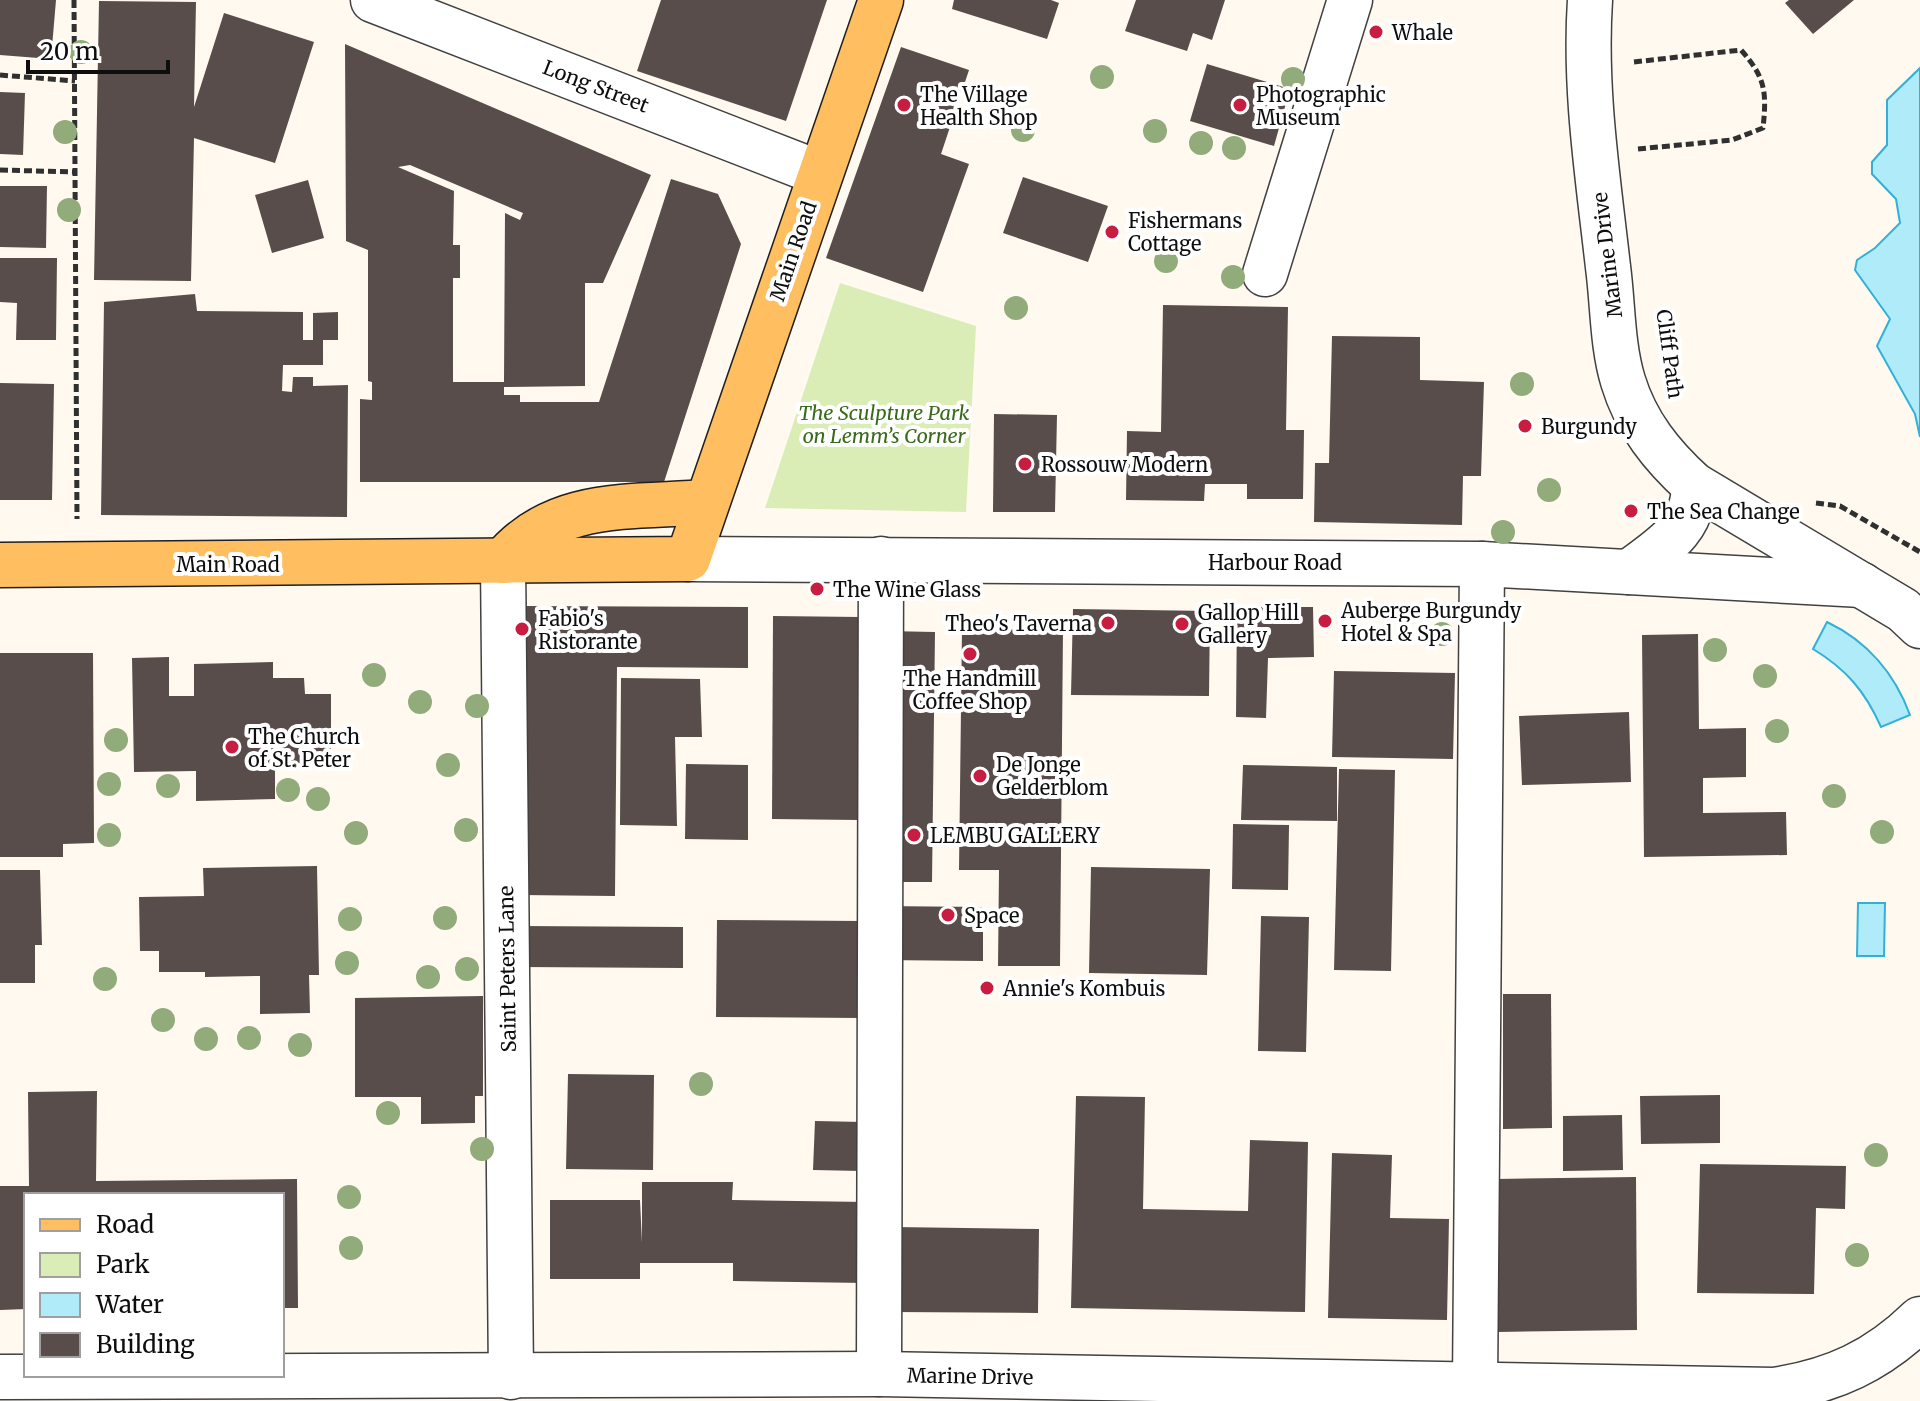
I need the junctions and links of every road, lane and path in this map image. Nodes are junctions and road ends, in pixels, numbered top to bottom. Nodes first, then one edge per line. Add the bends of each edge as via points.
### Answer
1 (74, 0) edge
2 (373, 0) edge
3 (881, 0) edge
4 (1350, 0) edge
5 (1590, 0) edge
6 (1619, 64) dead end
7 (0, 75) edge
8 (75, 81) junction
9 (1629, 150) dead end
10 (0, 170) edge
11 (75, 172) junction
12 (819, 173) junction
13 (1265, 274) dead end
14 (1694, 485) junction
15 (707, 502) junction
16 (1811, 503) dead end
17 (1920, 552) edge
18 (688, 559) junction
19 (881, 559) junction
20 (503, 561) junction
21 (1482, 564) junction
22 (0, 565) edge
23 (77, 565) junction
24 (1629, 572) junction
25 (1862, 585) junction
26 (1920, 626) edge
27 (1920, 1319) edge
28 (879, 1374) junction
29 (0, 1377) edge
30 (511, 1377) junction
31 (1475, 1385) junction

1 - 8 path
2 - 12 street, Long Street
3 - 12 main road, Main Road
4 - 13 street
5 - 14 street, Marine Drive via 1593,135 1617,352 1628,395 1650,437
6 - 9 path via 1741,50 1761,73 1766,104 1763,128 1732,140
7 - 8 path
8 - 11 path
10 - 11 path
11 - 23 path
12 - 15 main road, Main Road
14 - 24 street via 1688,521 1677,536
14 - 25 street, Marine Drive
15 - 18 main road, Main Road
15 - 20 main road via 584,511 547,523 521,540
16 - 17 path via 1840,506
18 - 19 street, Harbour Road
18 - 20 main road, Main Road
19 - 21 street, Harbour Road
19 - 28 street
20 - 23 main road, Main Road
20 - 30 street, Saint Peters Lane
21 - 24 street, Harbour Road
21 - 31 street
22 - 23 main road, Main Road
24 - 25 street, Harbour Road
25 - 26 street, Marine Drive
27 - 31 street, Marine Drive via 1874,1358 1843,1374 1774,1390
28 - 30 street, Marine Drive
28 - 31 street, Marine Drive
29 - 30 street, Marine Drive

